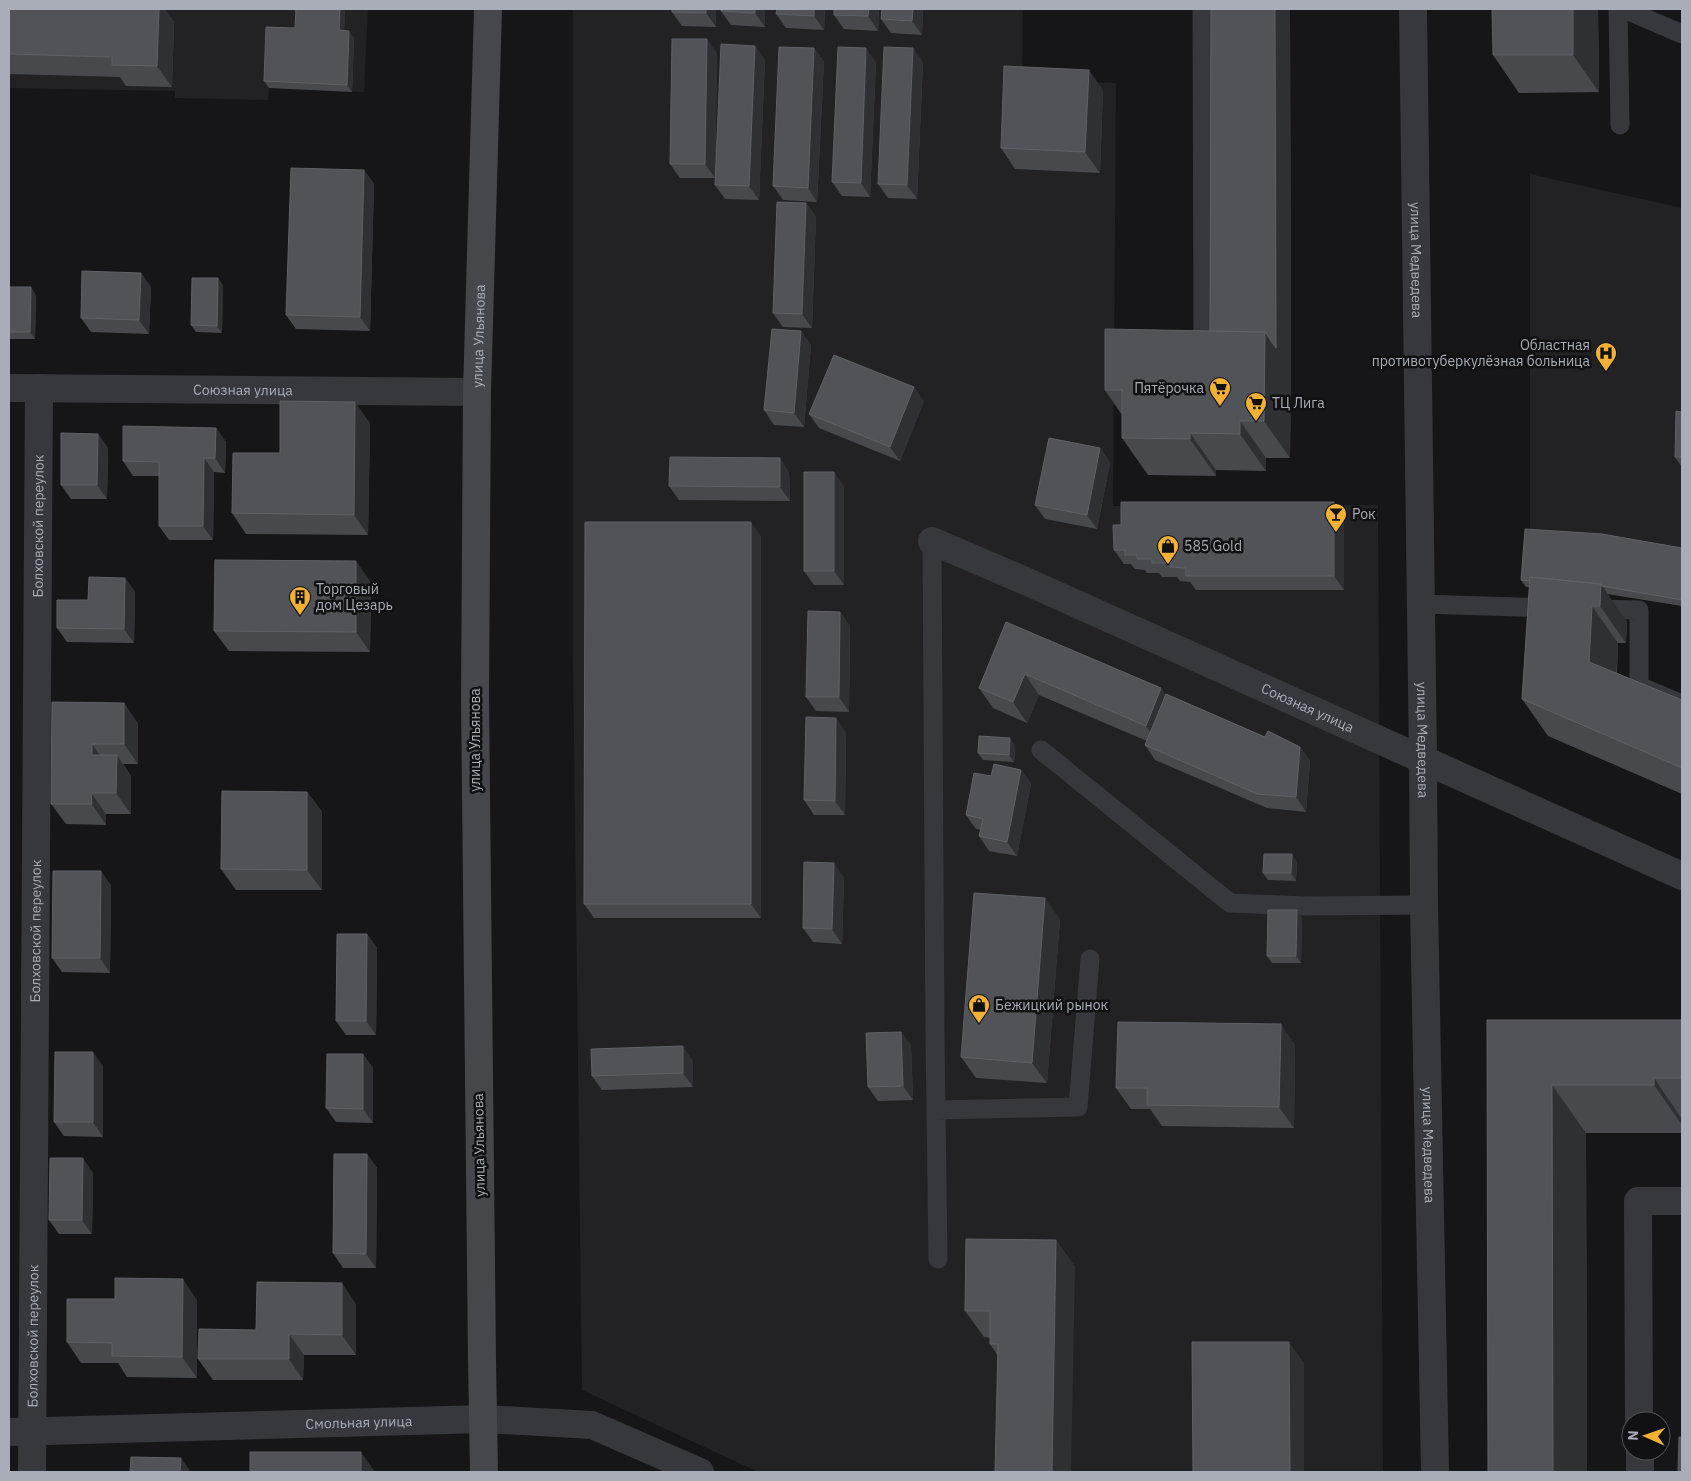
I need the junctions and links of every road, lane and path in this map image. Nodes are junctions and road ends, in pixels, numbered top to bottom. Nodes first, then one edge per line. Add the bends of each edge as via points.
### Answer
1 (488, 9) edge
2 (1202, 9) edge
3 (1413, 9) edge
4 (1618, 9) edge
5 (1624, 9) edge
6 (1682, 34) edge
7 (1620, 125) dead end
8 (1173, 346) edge
9 (9, 388) edge
10 (39, 388) junction
11 (477, 392) junction
12 (932, 541) joint
13 (1421, 604) junction
14 (1682, 704) edge
15 (1041, 750) dead end
16 (1423, 760) junction
17 (1682, 876) edge
18 (1424, 905) junction
19 (1090, 959) dead end
20 (936, 1110) junction
21 (1682, 1201) edge
22 (938, 1259) dead end
23 (1640, 1411) edge
24 (484, 1419) junction
25 (20, 1432) edge
26 (32, 1472) edge
27 (484, 1472) edge
28 (700, 1472) edge
29 (1434, 1472) edge

1 - 11 main road, улица Ульянова
2 - 8 lane via 1203,345
3 - 13 street, улица Медведева
4 - 7 lane
5 - 6 lane
9 - 10 street, Союзная улица
10 - 11 street, Союзная улица
10 - 25 street, Болховской переулок
11 - 24 main road, улица Ульянова via 475,698
12 - 16 street, Союзная улица
12 - 20 lane
13 - 14 lane via 1639,610 1639,686
13 - 16 street, улица Медведева
15 - 18 lane via 1230,903
16 - 17 street, Союзная улица
16 - 18 street, улица Медведева
18 - 29 street, улица Медведева
19 - 20 lane via 1078,1107
20 - 22 lane
21 - 23 street via 1638,1201
24 - 25 street, Смольная улица
24 - 27 main road, улица Ульянова
24 - 28 street, Смольная улица via 592,1425
25 - 26 street, Болховской переулок

